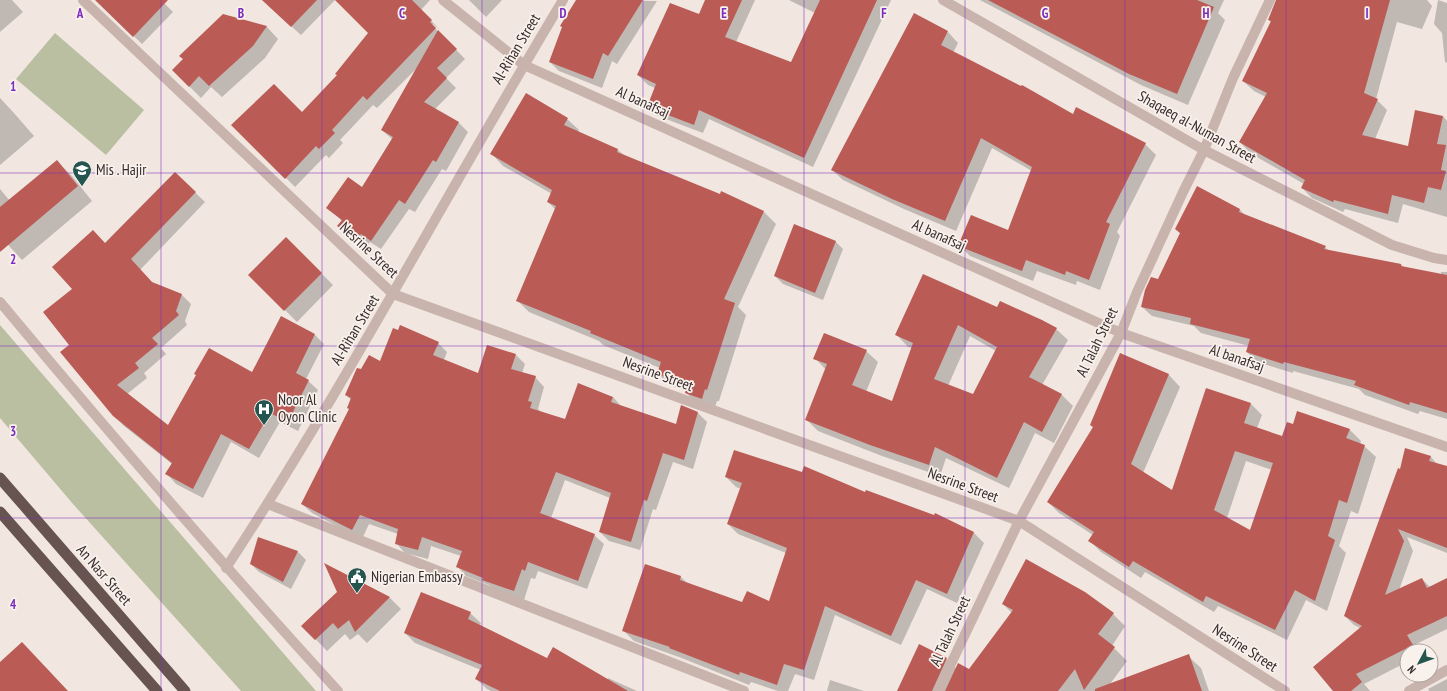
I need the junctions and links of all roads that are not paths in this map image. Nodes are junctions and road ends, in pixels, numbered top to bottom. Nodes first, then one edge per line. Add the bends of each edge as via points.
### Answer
1 (83, 0) edge
2 (443, 0) edge
3 (563, 0) edge
4 (943, 0) edge
5 (1270, 0) edge
6 (524, 65) junction
7 (1204, 150) junction
8 (1447, 260) edge
9 (393, 294) junction
10 (0, 302) edge
11 (1121, 333) junction
12 (1447, 447) edge
13 (0, 478) edge
14 (268, 504) junction
15 (0, 512) edge
16 (1019, 521) junction
17 (226, 568) junction
18 (1447, 670) edge
19 (157, 691) edge
20 (185, 691) edge
21 (338, 691) edge
22 (744, 691) edge
23 (938, 691) edge
24 (1284, 691) edge
25 (1409, 691) edge

1 - 9 street, Nesrine Street
2 - 6 street, Al banafsaj
3 - 6 street, Al-Rihan Street
4 - 7 street, Shaqaeq al-Numan Street
5 - 7 street, Al Talah Street via 1233,78
6 - 9 street, Al-Rihan Street
6 - 11 street, Al banafsaj
7 - 8 street, Shaqaeq al-Numan Street via 1392,245
7 - 11 street, Al Talah Street via 1137,292
9 - 14 street, Al-Rihan Street
9 - 16 street, Nesrine Street
10 - 17 street
11 - 12 street, Al banafsaj
11 - 16 street, Al Talah Street
13 - 20 highway, An Nasr Street
14 - 17 street, Al-Rihan Street
14 - 22 street
15 - 19 highway
16 - 23 street, Al Talah Street
16 - 24 street, Nesrine Street
17 - 21 street
18 - 25 street

